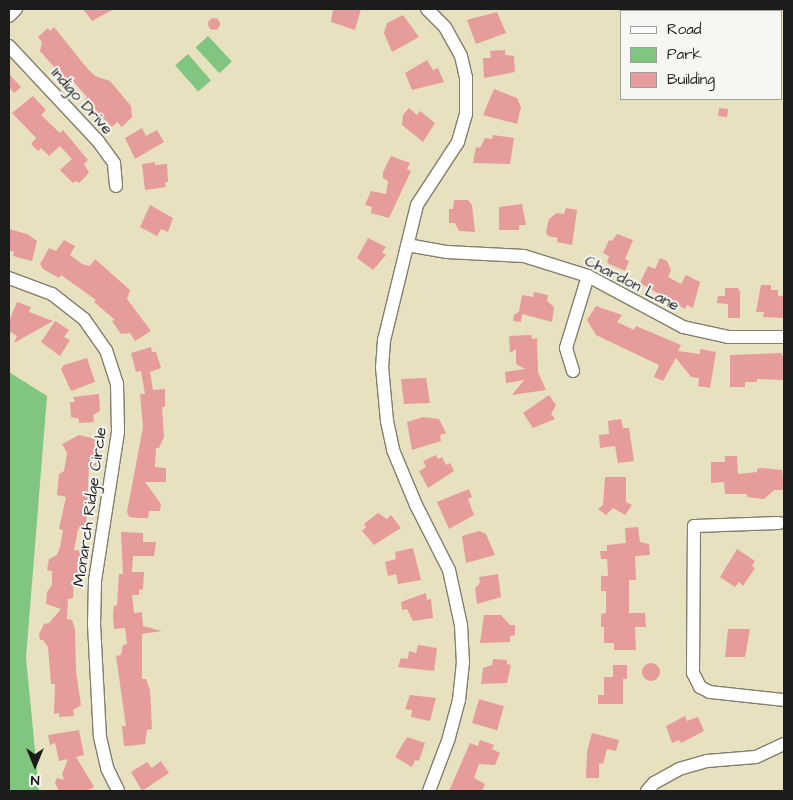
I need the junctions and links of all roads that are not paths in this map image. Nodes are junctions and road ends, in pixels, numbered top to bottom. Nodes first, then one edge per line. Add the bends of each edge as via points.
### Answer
1 (16, 9) edge
2 (427, 9) edge
3 (9, 16) edge
4 (9, 46) edge
5 (116, 186) dead end
6 (407, 244) junction
7 (588, 276) junction
8 (9, 278) edge
9 (784, 337) edge
10 (573, 372) dead end
11 (779, 523) dead end
12 (784, 700) edge
13 (784, 744) edge
14 (118, 791) edge
15 (429, 791) edge
16 (647, 791) edge

1 - 3 street
2 - 6 street via 445,27 457,47 466,77 466,106 458,142 417,205
4 - 5 street, Indigo Drive via 98,141 114,163
6 - 7 street, Chardon Lane via 447,252 524,256
6 - 15 street via 384,340 382,367 387,421 405,483 449,570 458,606 462,643 455,719
7 - 9 street, Chardon Lane via 684,327 728,337
7 - 10 street via 566,348
8 - 14 street, Monarch Ridge Circle via 52,294 84,319 106,350 117,383 118,432 95,581 94,624 100,737 107,768
11 - 12 street via 694,526 693,673 700,687 710,692
13 - 16 street via 756,757 707,761 679,769 654,783

